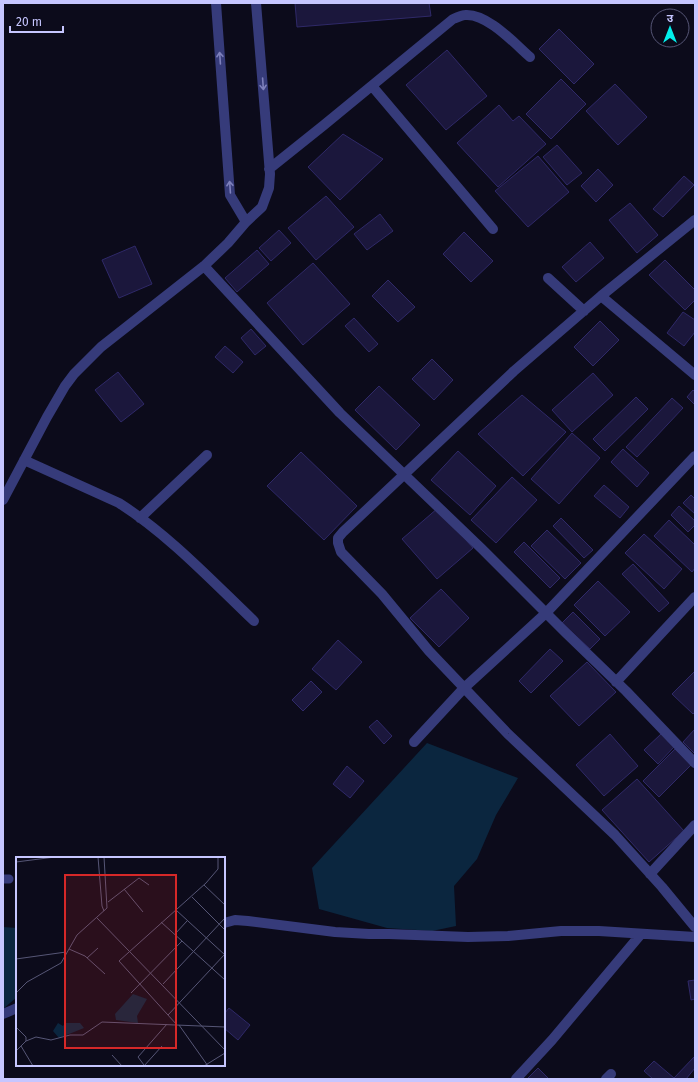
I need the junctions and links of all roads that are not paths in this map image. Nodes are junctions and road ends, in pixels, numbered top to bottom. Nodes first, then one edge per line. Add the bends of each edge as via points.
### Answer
1 (216, 3) edge
2 (256, 3) edge
3 (530, 57) dead end
4 (372, 86) junction
5 (269, 169) junction
6 (695, 220) edge
7 (246, 222) junction
8 (493, 229) dead end
9 (204, 266) junction
10 (548, 278) dead end
11 (601, 296) junction
12 (584, 311) junction
13 (693, 369) edge
14 (207, 455) dead end
15 (695, 456) edge
16 (24, 460) junction
17 (404, 475) junction
18 (15, 477) junction
19 (3, 485) edge
20 (3, 500) edge
21 (140, 518) junction
22 (695, 597) edge
23 (546, 613) junction
24 (254, 620) dead end
25 (616, 682) junction
26 (464, 688) junction
27 (414, 742) dead end
28 (695, 763) edge
29 (695, 824) edge
30 (650, 874) junction
31 (225, 923) edge
32 (695, 927) edge
33 (641, 934) junction
34 (695, 938) edge
35 (16, 1008) edge
36 (3, 1014) edge
37 (516, 1079) edge

7 -> 1 street via 230,195
2 -> 5 street
3 - 4 street via 483,19 464,14 453,19
4 - 5 street
4 - 8 street
5 - 7 street via 266,199 262,207
6 - 11 street
7 - 9 street
9 - 16 street via 101,347 78,369 65,386
9 - 17 street via 340,413
10 - 12 street
11 - 12 street
11 - 13 street
12 - 17 street via 514,371
14 - 21 street
15 - 23 street
16 - 18 street
16 - 21 street via 119,503
17 - 23 street
17 - 26 street via 343,532 338,538 339,547
18 - 19 street
18 - 20 street
21 - 24 street via 178,549
22 - 25 street
23 - 25 street
23 - 26 street
25 - 28 street
26 - 27 street
26 - 30 street via 513,739 615,835
29 - 30 street
30 - 32 street
31 - 33 street via 248,920 342,932 447,937 562,931
33 - 34 street
33 - 37 street
35 - 36 street

